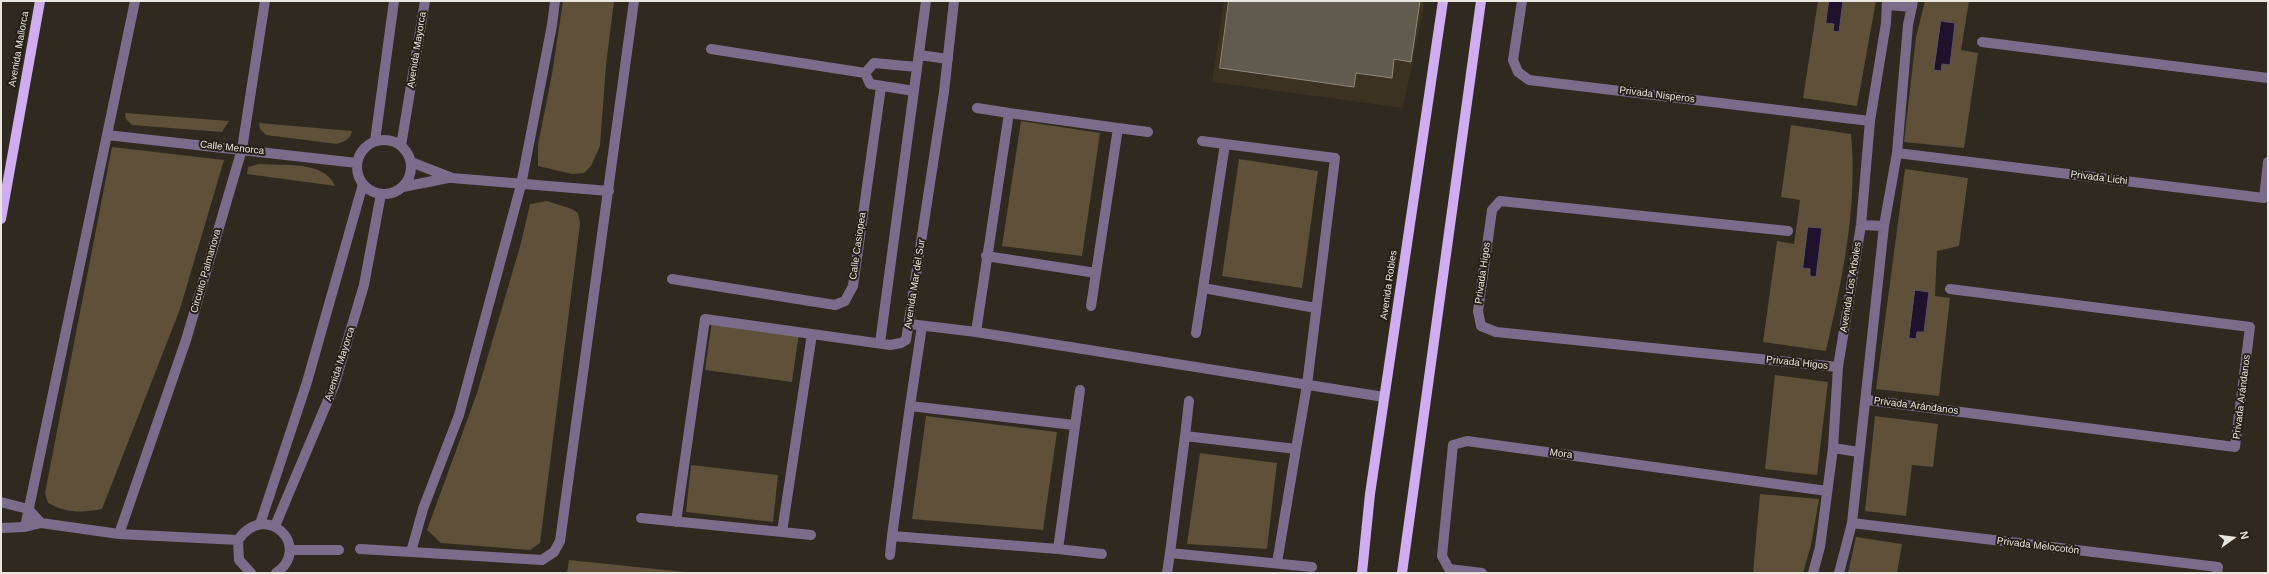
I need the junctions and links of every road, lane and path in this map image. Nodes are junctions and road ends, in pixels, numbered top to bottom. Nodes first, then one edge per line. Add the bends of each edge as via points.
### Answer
1 (40, 1) edge
2 (135, 1) edge
3 (265, 1) edge
4 (394, 1) edge
5 (425, 1) edge
6 (555, 1) edge
7 (634, 1) edge
8 (926, 1) edge
9 (954, 1) edge
10 (1443, 1) edge
11 (1481, 1) edge
12 (1522, 1) edge
13 (1887, 3) edge
14 (1912, 4) edge
15 (1982, 42) dead end
16 (711, 49) dead end
17 (919, 55) junction
18 (948, 59) junction
19 (917, 67) junction
20 (865, 73) junction
21 (2268, 78) edge
22 (880, 87) junction
23 (914, 91) junction
24 (977, 108) dead end
25 (1009, 112) junction
26 (1870, 121) junction
27 (1118, 128) junction
28 (1148, 132) dead end
29 (107, 135) junction
30 (375, 141) junction
31 (1202, 141) dead end
32 (1225, 144) junction
33 (401, 146) junction
34 (242, 149) junction
35 (1897, 153) junction
36 (411, 162) junction
37 (2268, 162) edge
38 (357, 163) junction
39 (452, 178) junction
40 (363, 184) junction
41 (521, 185) junction
42 (403, 187) junction
43 (609, 191) junction
44 (381, 194) junction
45 (1, 219) edge
46 (1862, 225) junction
47 (1884, 226) junction
48 (1788, 231) dead end
49 (986, 256) junction
50 (1096, 272) junction
51 (672, 279) dead end
52 (1203, 288) junction
53 (1950, 289) dead end
54 (1091, 306) dead end
55 (1316, 308) junction
56 (910, 324) junction
57 (922, 326) junction
58 (976, 332) junction
59 (1196, 333) dead end
60 (812, 334) junction
61 (880, 343) junction
62 (1838, 367) junction
63 (1307, 385) junction
64 (1080, 390) dead end
65 (1384, 397) junction
66 (1867, 400) junction
67 (1189, 401) dead end
68 (910, 406) junction
69 (1074, 425) junction
70 (1185, 436) junction
71 (1833, 448) junction
72 (1296, 450) junction
73 (1859, 452) junction
74 (1826, 492) junction
75 (1, 502) edge
76 (28, 509) junction
77 (641, 518) dead end
78 (676, 522) junction
79 (41, 523) junction
80 (1852, 523) junction
81 (260, 524) junction
82 (275, 526) junction
83 (24, 527) junction
84 (1, 528) edge
85 (782, 532) junction
86 (119, 534) junction
87 (811, 534) dead end
88 (892, 536) junction
89 (238, 540) junction
90 (360, 549) dead end
91 (1058, 549) junction
92 (290, 550) junction
93 (339, 550) dead end
94 (411, 552) junction
95 (1170, 553) junction
96 (1102, 554) dead end
97 (890, 555) dead end
98 (1277, 563) junction
99 (1312, 567) dead end
100 (251, 573) edge
101 (276, 573) edge
102 (1167, 573) edge
103 (1362, 573) edge
104 (1402, 573) edge
105 (1482, 573) edge
106 (1813, 573) edge
107 (1840, 573) edge
108 (2217, 573) edge

1 - 45 main road, Avenida Mallorca
2 - 29 street
3 - 34 street, Circuito Palmanova
4 - 30 street
5 - 33 street, Avenida Mayorca
6 - 41 street
7 - 43 street
8 - 17 street
9 - 18 street, Avenida Mar del Sur
10 - 65 main road, Avenida Robles
11 - 104 main road
12 - 26 street, Privada Nisperos via 1513,60 1518,72 1529,80
13 - 14 street
13 - 26 street, Avenida Los Arboles
14 - 35 street
15 - 21 street
16 - 20 street
17 - 18 street
17 - 19 street
18 - 56 street, Avenida Mar del Sur
19 - 20 street via 874,63
19 - 23 street
20 - 22 street via 870,84
22 - 23 street
22 - 51 street, Calle Casiopea via 853,286 845,301 835,306
23 - 61 street
24 - 25 street
25 - 27 street
25 - 49 street
26 - 46 street, Avenida Los Arboles
27 - 28 street
27 - 50 street
29 - 34 street, Calle Menorca
29 - 76 street
30 - 33 street via 384,140
30 - 38 street via 363,150
31 - 32 street
32 - 52 street
32 - 55 street via 1335,158
33 - 36 street via 406,150
34 - 38 street, Calle Menorca
34 - 86 street, Circuito Palmanova via 186,340
35 - 37 street, Privada Lichi via 2264,198
35 - 47 street
36 - 39 street
36 - 42 street via 410,176
38 - 40 street via 358,174
39 - 41 street
39 - 42 street
40 - 44 street via 371,191
40 - 81 street via 307,382
41 - 43 street
41 - 94 street via 459,415 423,509
42 - 44 street via 389,194
43 - 94 street via 560,542 554,552 542,560
44 - 82 street, Avenida Mayorca via 364,285 334,386
46 - 47 street
46 - 62 street, Avenida Los Arboles
47 - 66 street
48 - 62 street, Privada Higos via 1500,201 1492,210 1478,312 1481,326 1496,332
49 - 50 street
49 - 58 street
50 - 54 street
52 - 55 street
52 - 59 street
53 - 66 street, Privada Arándanos via 2250,328 2235,447
55 - 63 street
56 - 57 street
56 - 61 street, Avenida Mar del Sur via 906,340 901,343
57 - 58 street
57 - 68 street
58 - 63 street
60 - 61 street
60 - 78 street via 705,319
60 - 85 street
62 - 71 street, Avenida Los Arboles
63 - 65 street
63 - 72 street
64 - 69 street
65 - 103 main road, Avenida Robles
66 - 73 street
67 - 70 street
68 - 69 street
68 - 88 street
69 - 91 street
70 - 72 street
70 - 95 street
71 - 73 street
71 - 74 street, Avenida Los Arboles
72 - 98 street
73 - 80 street
74 - 105 street, Mora via 1467,441 1453,444 1442,556 1449,569
74 - 106 street, Avenida Los Arboles via 1820,546
75 - 76 street
76 - 79 street
76 - 83 street
77 - 78 street
78 - 85 street
79 - 83 street
79 - 86 street
80 - 107 street
80 - 108 street, Privada Melocotón via 2218,567
81 - 82 street
81 - 89 street via 247,530
82 - 92 street via 286,536
83 - 84 street
85 - 87 street
86 - 89 street
88 - 91 street
88 - 97 street
89 - 100 street via 239,560
90 - 94 street
91 - 96 street
92 - 93 street
92 - 101 street via 284,567
95 - 98 street
95 - 102 street
98 - 99 street

